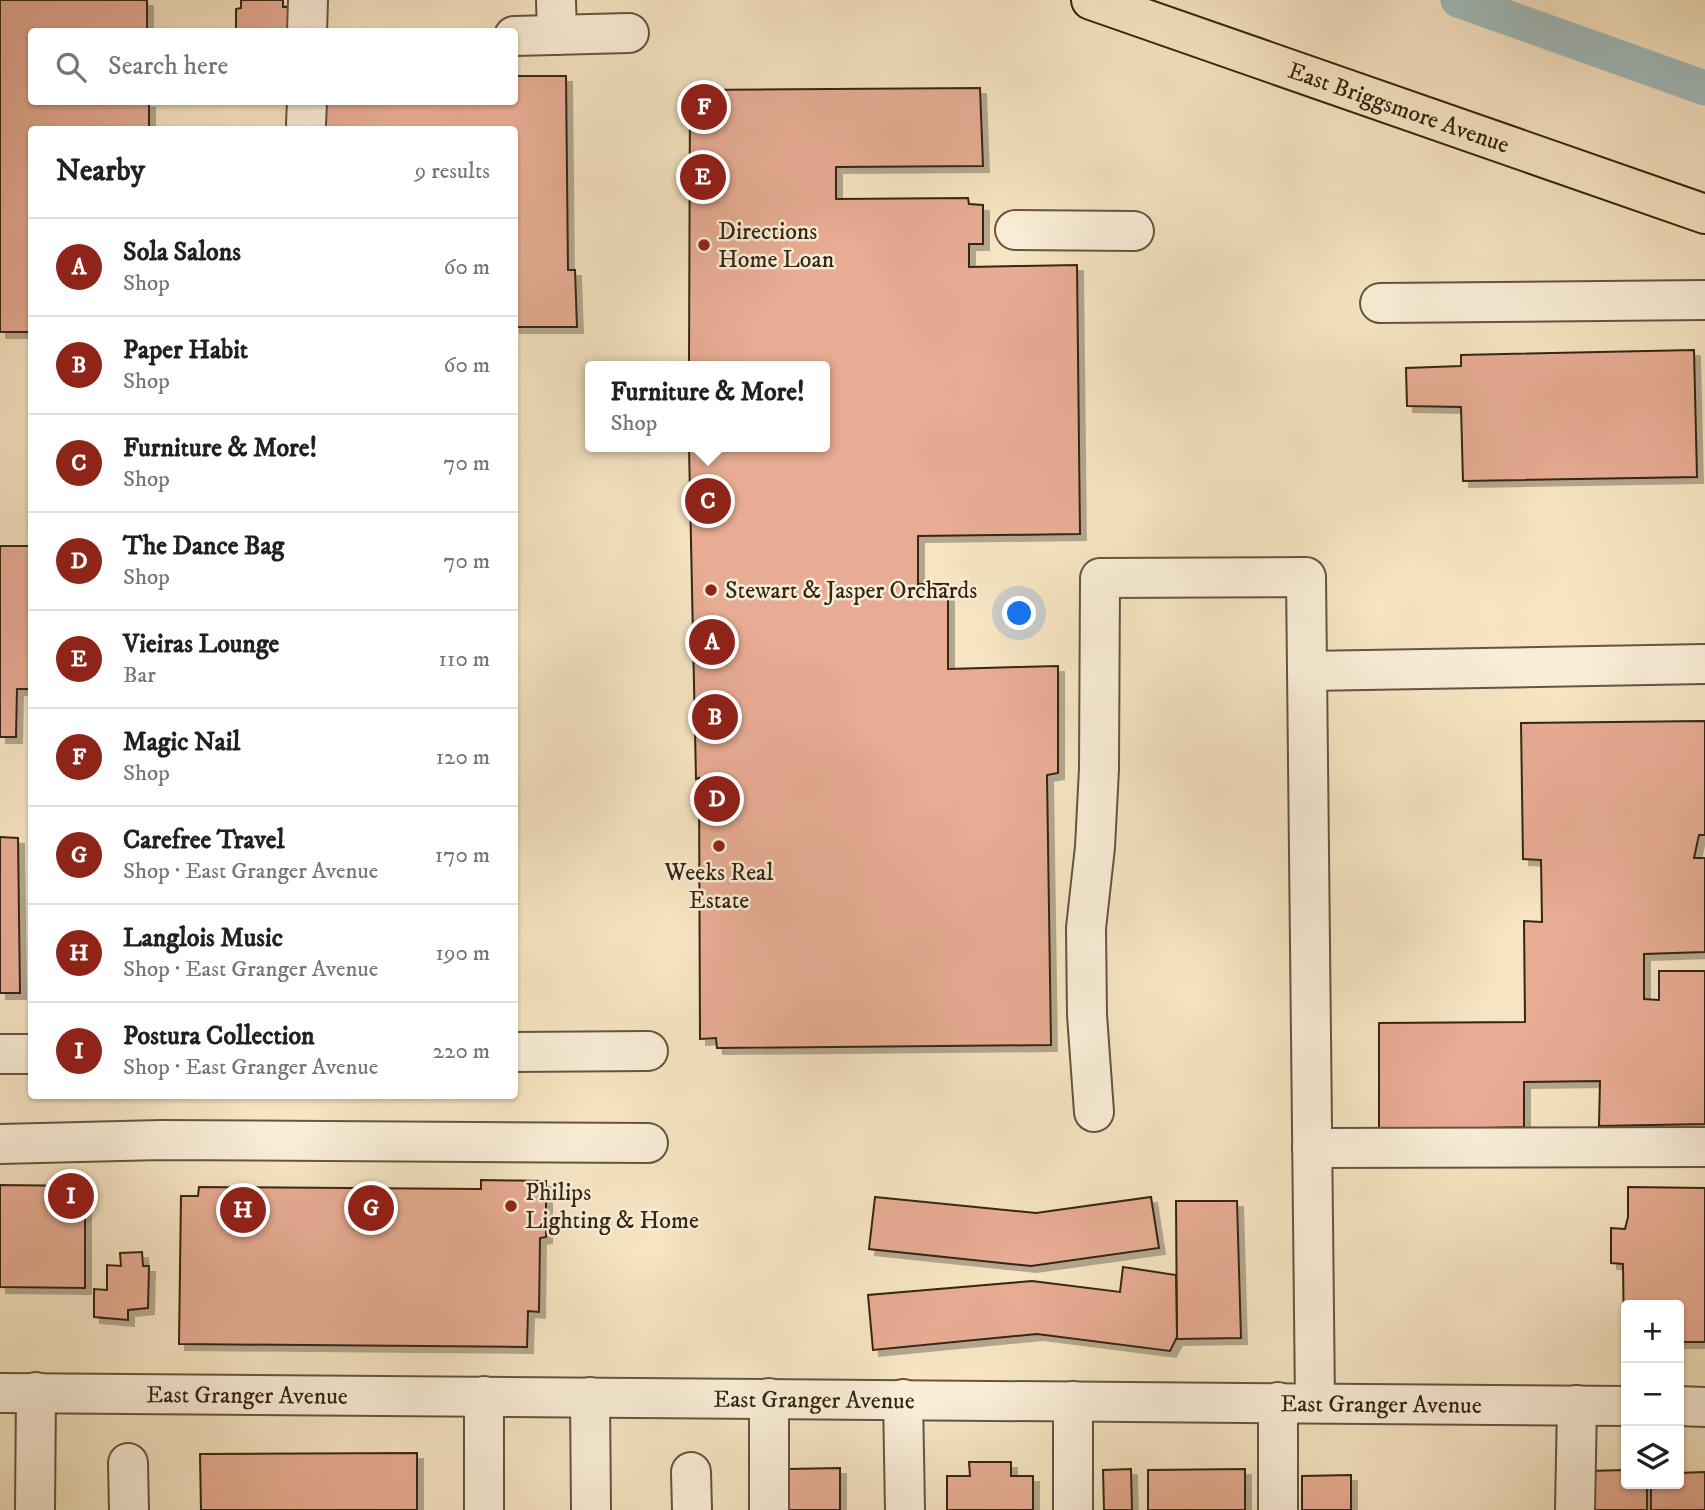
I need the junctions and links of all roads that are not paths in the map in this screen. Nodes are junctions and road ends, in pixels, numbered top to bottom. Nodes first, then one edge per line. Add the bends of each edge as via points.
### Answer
1 (308, 0) edge
2 (1091, 0) edge
3 (556, 18) edge
4 (610, 22) edge
5 (307, 28) edge
6 (518, 34) edge
7 (1705, 214) edge
8 (1015, 230) dead end
9 (1134, 231) dead end
10 (1705, 300) edge
11 (1380, 303) dead end
12 (1705, 664) edge
13 (1307, 671) junction
14 (648, 1051) dead end
15 (518, 1052) edge
16 (0, 1054) edge
17 (28, 1054) edge
18 (1094, 1112) dead end
19 (648, 1143) dead end
20 (0, 1144) edge
21 (1705, 1147) edge
22 (1312, 1148) junction
23 (18, 1393) edge
24 (484, 1396) junction
25 (590, 1397) junction
26 (769, 1398) junction
27 (903, 1399) junction
28 (1073, 1401) junction
29 (1296, 1402) junction
30 (1577, 1405) junction
31 (1621, 1406) edge
32 (1684, 1406) edge
33 (1705, 1407) edge
34 (128, 1464) dead end
35 (691, 1472) dead end
36 (35, 1510) edge
37 (129, 1510) edge
38 (484, 1510) edge
39 (591, 1510) edge
40 (692, 1510) edge
41 (769, 1510) edge
42 (905, 1510) edge
43 (1073, 1510) edge
44 (1278, 1510) edge
45 (1575, 1510) edge

1 - 5 street
2 - 7 main road, East Briggsmore Avenue
3 - 4 street
3 - 6 street
8 - 9 street
10 - 11 street
12 - 13 street
13 - 18 street via 1306,577 1100,578 1095,847 1086,929
13 - 22 street
14 - 15 street
16 - 17 street
19 - 20 street via 161,1140
21 - 22 street
22 - 29 street
23 - 24 street, East Granger Avenue
23 - 36 street
24 - 25 street, East Granger Avenue
24 - 38 street
25 - 26 street, East Granger Avenue
25 - 39 street
26 - 27 street, East Granger Avenue
26 - 41 street
27 - 28 street, East Granger Avenue
27 - 42 street
28 - 29 street, East Granger Avenue
28 - 43 street
29 - 30 street, East Granger Avenue
29 - 44 street
30 - 31 street, East Granger Avenue
30 - 45 street
32 - 33 street
34 - 37 street
35 - 40 street

